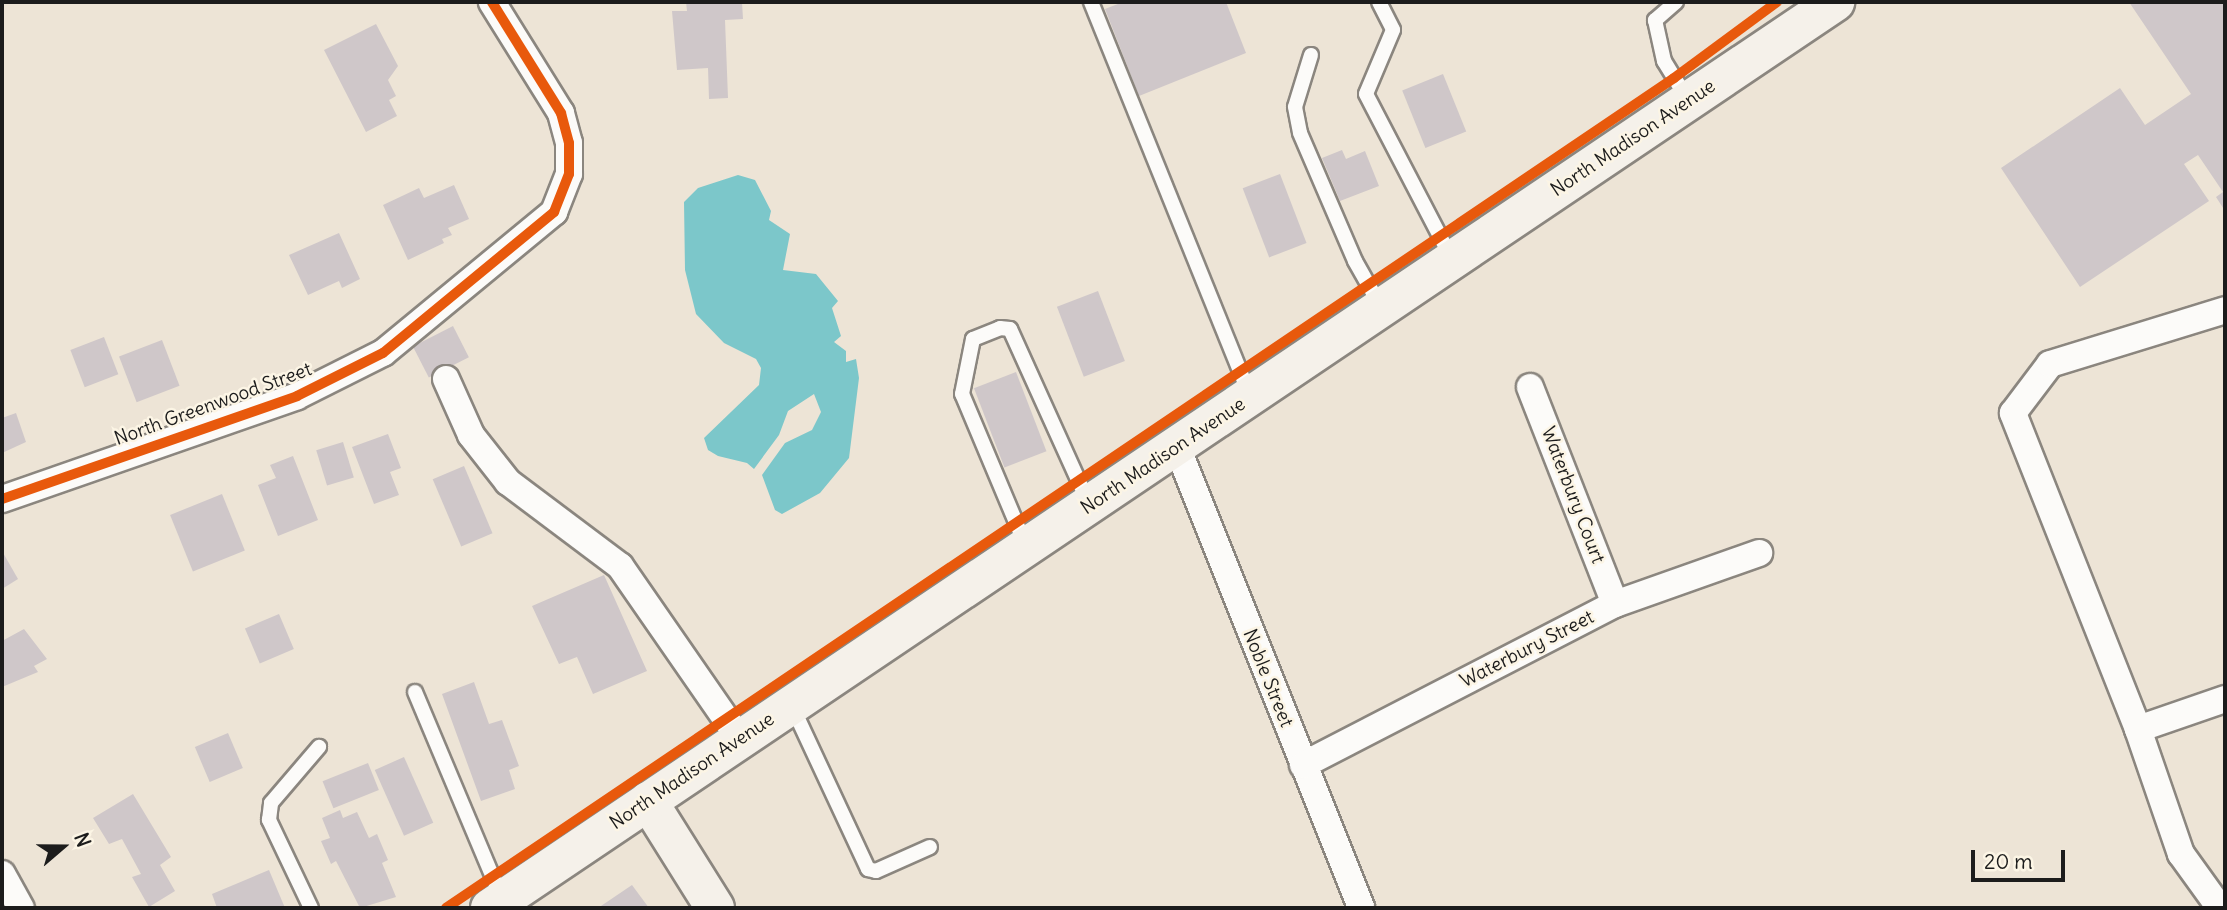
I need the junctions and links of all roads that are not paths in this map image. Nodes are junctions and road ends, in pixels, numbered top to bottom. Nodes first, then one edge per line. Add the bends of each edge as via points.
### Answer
1 (492, 2) edge
2 (1091, 2) edge
3 (1379, 2) edge
4 (1676, 2) edge
5 (1835, 2) edge
6 (1311, 55) dead end
7 (1689, 101) junction
8 (1453, 261) junction
9 (1382, 308) junction
10 (2225, 310) edge
11 (446, 379) dead end
12 (1530, 387) dead end
13 (1250, 397) junction
14 (1177, 447) junction
15 (2, 499) edge
16 (1089, 505) junction
17 (1027, 548) junction
18 (1759, 552) dead end
19 (1615, 604) junction
20 (415, 692) dead end
21 (2225, 699) edge
22 (791, 705) junction
23 (2138, 729) junction
24 (740, 739) junction
25 (319, 747) dead end
26 (1303, 765) junction
27 (648, 801) junction
28 (930, 847) dead end
29 (2, 874) edge
30 (495, 906) edge
31 (21, 908) edge
32 (312, 908) edge
33 (715, 908) edge
34 (1360, 908) edge
35 (2220, 908) edge

1 - 15 street, North Greenwood Street via 561,113 569,144 569,174 554,212 383,353 297,396
2 - 13 lane
3 - 8 lane via 1393,30 1366,94
4 - 7 lane via 1655,20 1664,61
5 - 7 main road, North Madison Avenue
6 - 9 lane via 1295,107 1300,133 1355,261
7 - 8 main road, North Madison Avenue
8 - 9 main road, North Madison Avenue
9 - 13 main road, North Madison Avenue
10 - 23 street via 2050,364 2013,413
11 - 24 street via 471,435 508,482 620,566
12 - 19 street, Waterbury Court
13 - 14 main road, North Madison Avenue
14 - 16 main road, North Madison Avenue
14 - 26 street, Noble Street
16 - 17 main road, North Madison Avenue
16 - 17 lane via 1010,329 1000,328 973,339 962,394
17 - 22 main road, North Madison Avenue
18 - 19 street, Waterbury Street
19 - 26 street, Waterbury Street
20 - 30 lane
21 - 23 street
22 - 24 main road, North Madison Avenue
22 - 28 lane via 868,869 876,871
23 - 35 street via 2181,854
24 - 27 main road, North Madison Avenue
25 - 32 lane via 271,803 269,820
26 - 34 street, Noble Street
27 - 30 main road, North Madison Avenue
27 - 33 main road
29 - 31 street

